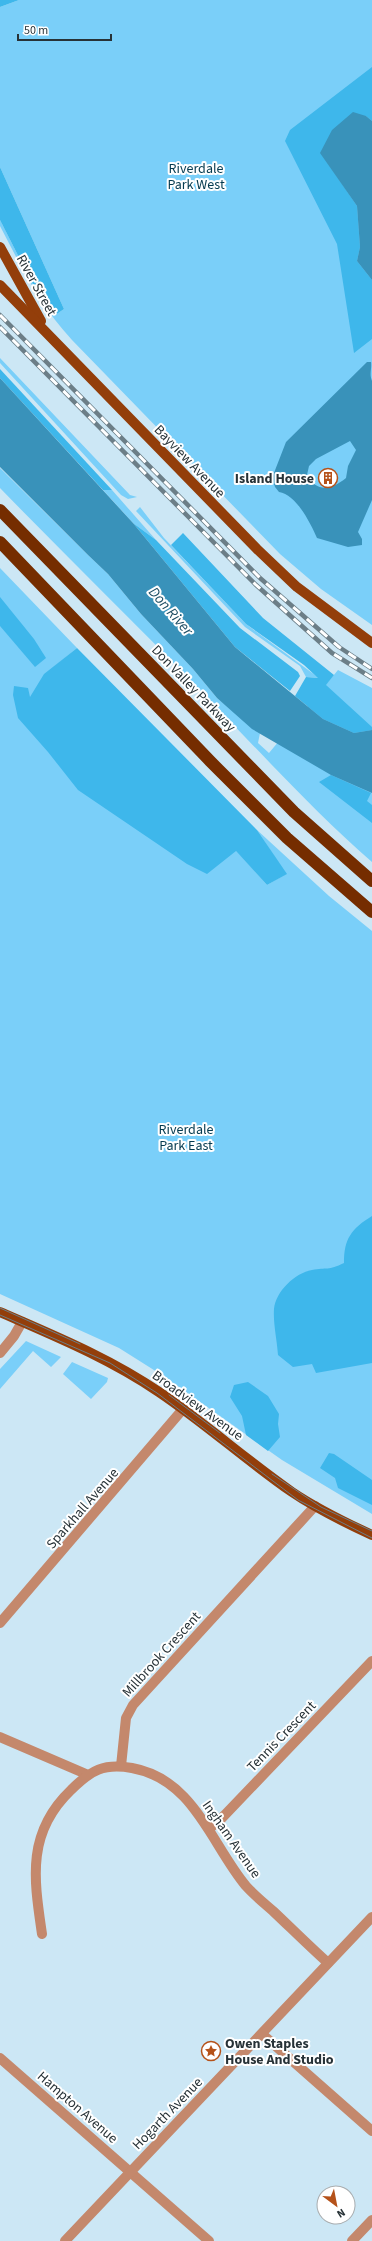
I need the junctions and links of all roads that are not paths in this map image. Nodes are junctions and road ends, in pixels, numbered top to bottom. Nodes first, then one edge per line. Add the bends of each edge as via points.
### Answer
1 (0, 247) edge
2 (0, 285) edge
3 (50, 337) junction
4 (0, 510) edge
5 (0, 542) edge
6 (372, 643) edge
7 (372, 881) edge
8 (372, 912) edge
9 (0, 1312) edge
10 (22, 1322) junction
11 (0, 1353) edge
12 (183, 1409) junction
13 (315, 1506) junction
14 (372, 1535) edge
15 (0, 1623) edge
16 (372, 1661) edge
17 (0, 1737) edge
18 (121, 1766) junction
19 (86, 1774) junction
20 (209, 1829) junction
21 (372, 1917) edge
22 (42, 1934) dead end
23 (328, 1963) junction
24 (262, 2034) junction
25 (0, 2058) edge
26 (372, 2130) edge
27 (130, 2172) junction
28 (372, 2220) edge
29 (65, 2241) edge
30 (209, 2241) edge
31 (352, 2241) edge

1 - 3 main road, River Street
2 - 3 main road, Bayview Avenue
3 - 6 main road, Bayview Avenue via 291,582
4 - 7 highway, Don Valley Parkway via 294,812
5 - 8 highway via 287,838
9 - 10 main road, Broadview Avenue
10 - 11 street
10 - 12 main road, Broadview Avenue via 112,1362
12 - 13 main road, Broadview Avenue via 258,1468
12 - 15 street, Sparkhall Avenue
13 - 14 main road, Broadview Avenue
13 - 18 street, Millbrook Crescent via 133,1705 126,1718
16 - 20 street, Tennis Crescent
17 - 19 street
18 - 19 street via 108,1766
18 - 20 street, Ingham Avenue via 152,1773 169,1782 188,1800
19 - 22 street via 64,1797 47,1824 36,1851 35,1877
20 - 23 street, Ingham Avenue via 246,1886
21 - 23 street, Hogarth Avenue
23 - 24 street, Hogarth Avenue
24 - 26 street
24 - 27 street, Hogarth Avenue
25 - 27 street, Hampton Avenue
27 - 29 street, Hogarth Avenue
27 - 30 street, Hampton Avenue
28 - 31 street

